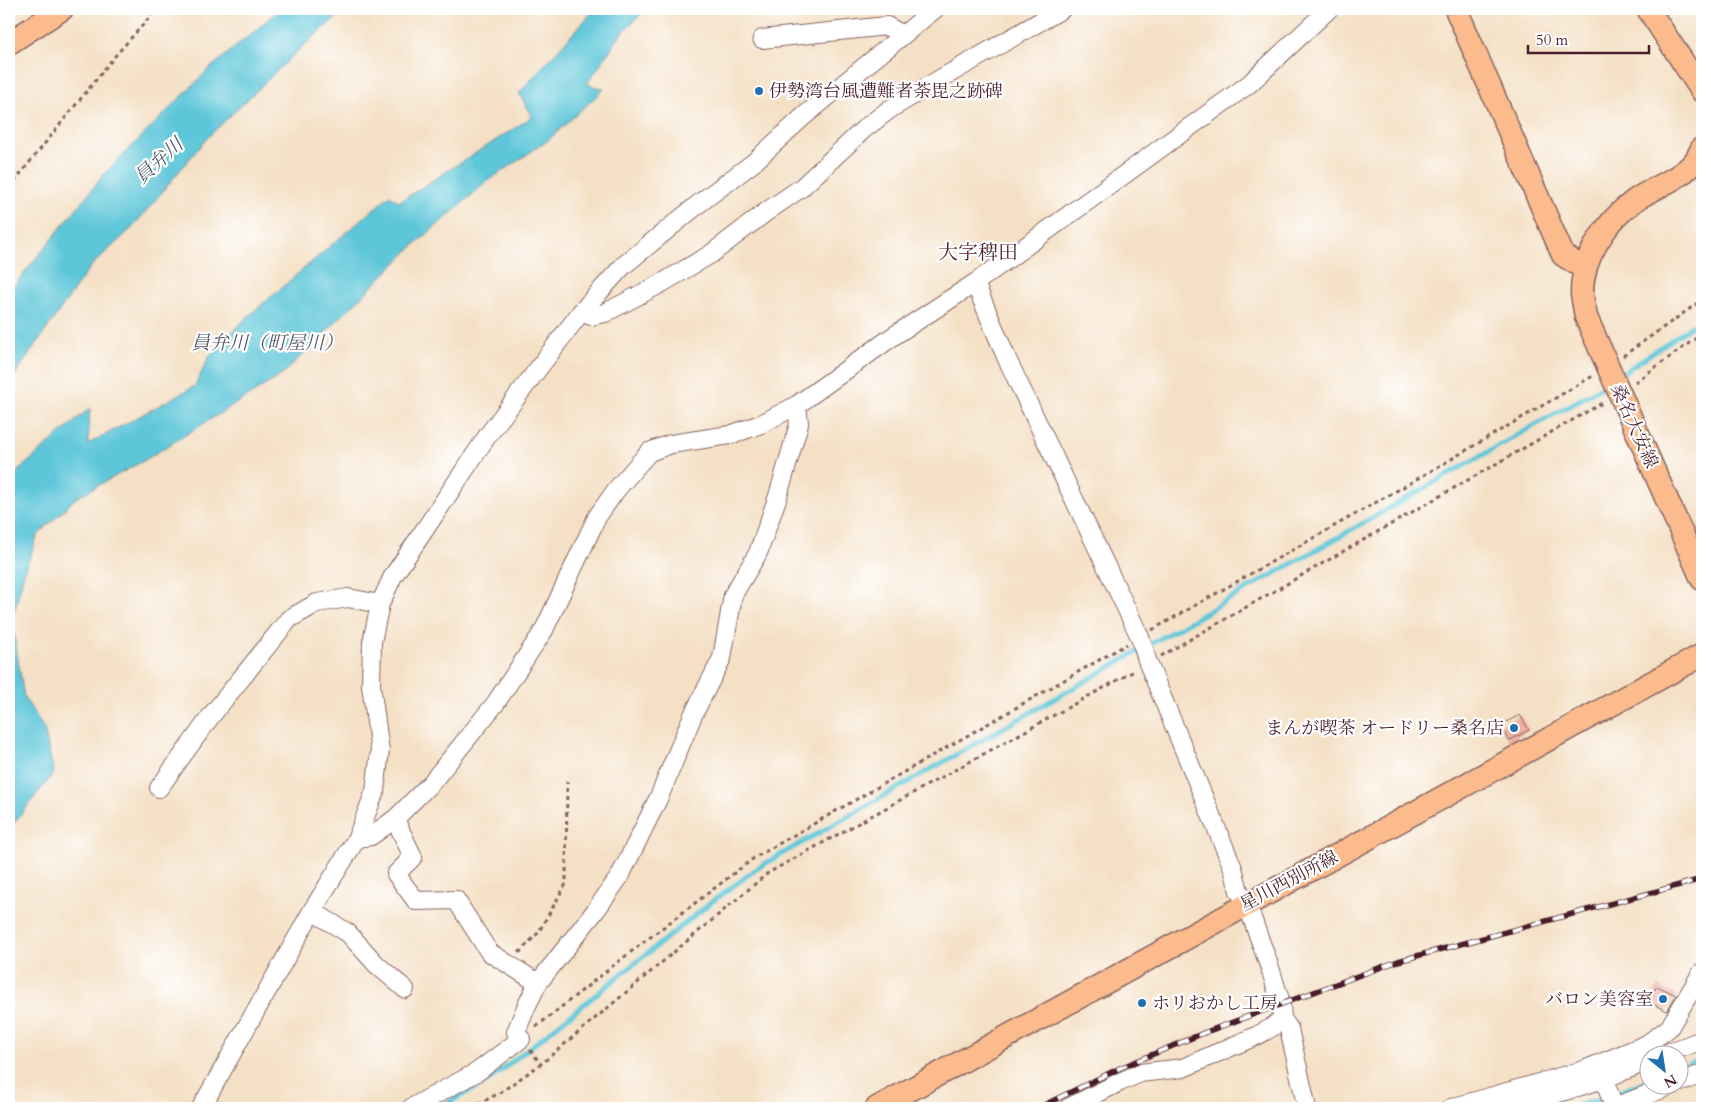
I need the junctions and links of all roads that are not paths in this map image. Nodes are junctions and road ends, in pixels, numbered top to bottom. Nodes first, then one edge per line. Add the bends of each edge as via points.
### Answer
1 (62, 9) edge
2 (935, 9) edge
3 (1062, 9) edge
4 (1329, 9) edge
5 (1456, 9) edge
6 (1648, 9) edge
7 (903, 35) junction
8 (762, 39) dead end
9 (9, 43) edge
10 (1702, 91) edge
11 (1702, 148) edge
12 (1585, 270) junction
13 (975, 283) junction
14 (581, 312) junction
15 (797, 405) junction
16 (1702, 579) edge
17 (380, 604) junction
18 (1702, 655) edge
19 (159, 788) dead end
20 (395, 819) junction
21 (357, 838) junction
22 (1247, 904) junction
23 (312, 911) junction
24 (1702, 972) edge
25 (538, 983) junction
26 (405, 989) dead end
27 (1282, 1019) junction
28 (1702, 1040) edge
29 (1688, 1045) edge
30 (1638, 1066) edge
31 (1702, 1074) edge
32 (1688, 1079) edge
33 (1605, 1081) junction
34 (1647, 1094) edge
35 (1613, 1106) edge
36 (201, 1108) edge
37 (411, 1108) edge
38 (877, 1108) edge
39 (1068, 1108) edge
40 (1307, 1108) edge
41 (1451, 1108) edge
42 (1510, 1108) edge

1 - 9 main road
2 - 7 street
3 - 14 street via 890,109 801,188 710,254 605,314 591,316
4 - 13 street via 1249,84
5 - 12 main road via 1563,255
6 - 10 main road
7 - 8 street via 887,26
7 - 14 street via 804,116 753,163 623,266
11 - 12 main road, 桑名大安線 via 1696,161 1684,172 1634,201 1609,225
12 - 16 main road, 桑名大安線 via 1582,294 1586,317
13 - 15 street
13 - 22 street via 1011,368 1144,649 1233,868 1239,891
14 - 17 street via 488,435 393,576
15 - 20 street via 761,424 730,435 672,444 649,452 616,490 598,517 544,630 495,704 432,782
15 - 25 street via 799,424 778,496 758,553 734,594 722,658 620,876
17 - 19 street via 348,598 317,603 289,619 211,716
17 - 21 street via 372,642 371,685 380,751 376,791
18 - 22 main road, 星川西別所線
20 - 21 street via 370,836
20 - 25 street via 413,857 396,874 416,901 456,900 489,952
21 - 23 street
22 - 27 street via 1281,1003
22 - 38 main road, 星川西別所線
23 - 26 street via 348,933 377,965
23 - 36 street
24 - 41 street via 1668,1028 1647,1044 1584,1070
25 - 37 street via 516,1032 521,1039 477,1072
27 - 39 street via 1256,1036 1183,1068 1140,1074
27 - 40 street via 1289,1029
28 - 29 street
30 - 33 street
31 - 32 street
33 - 35 street
33 - 42 street
34 - 35 street

